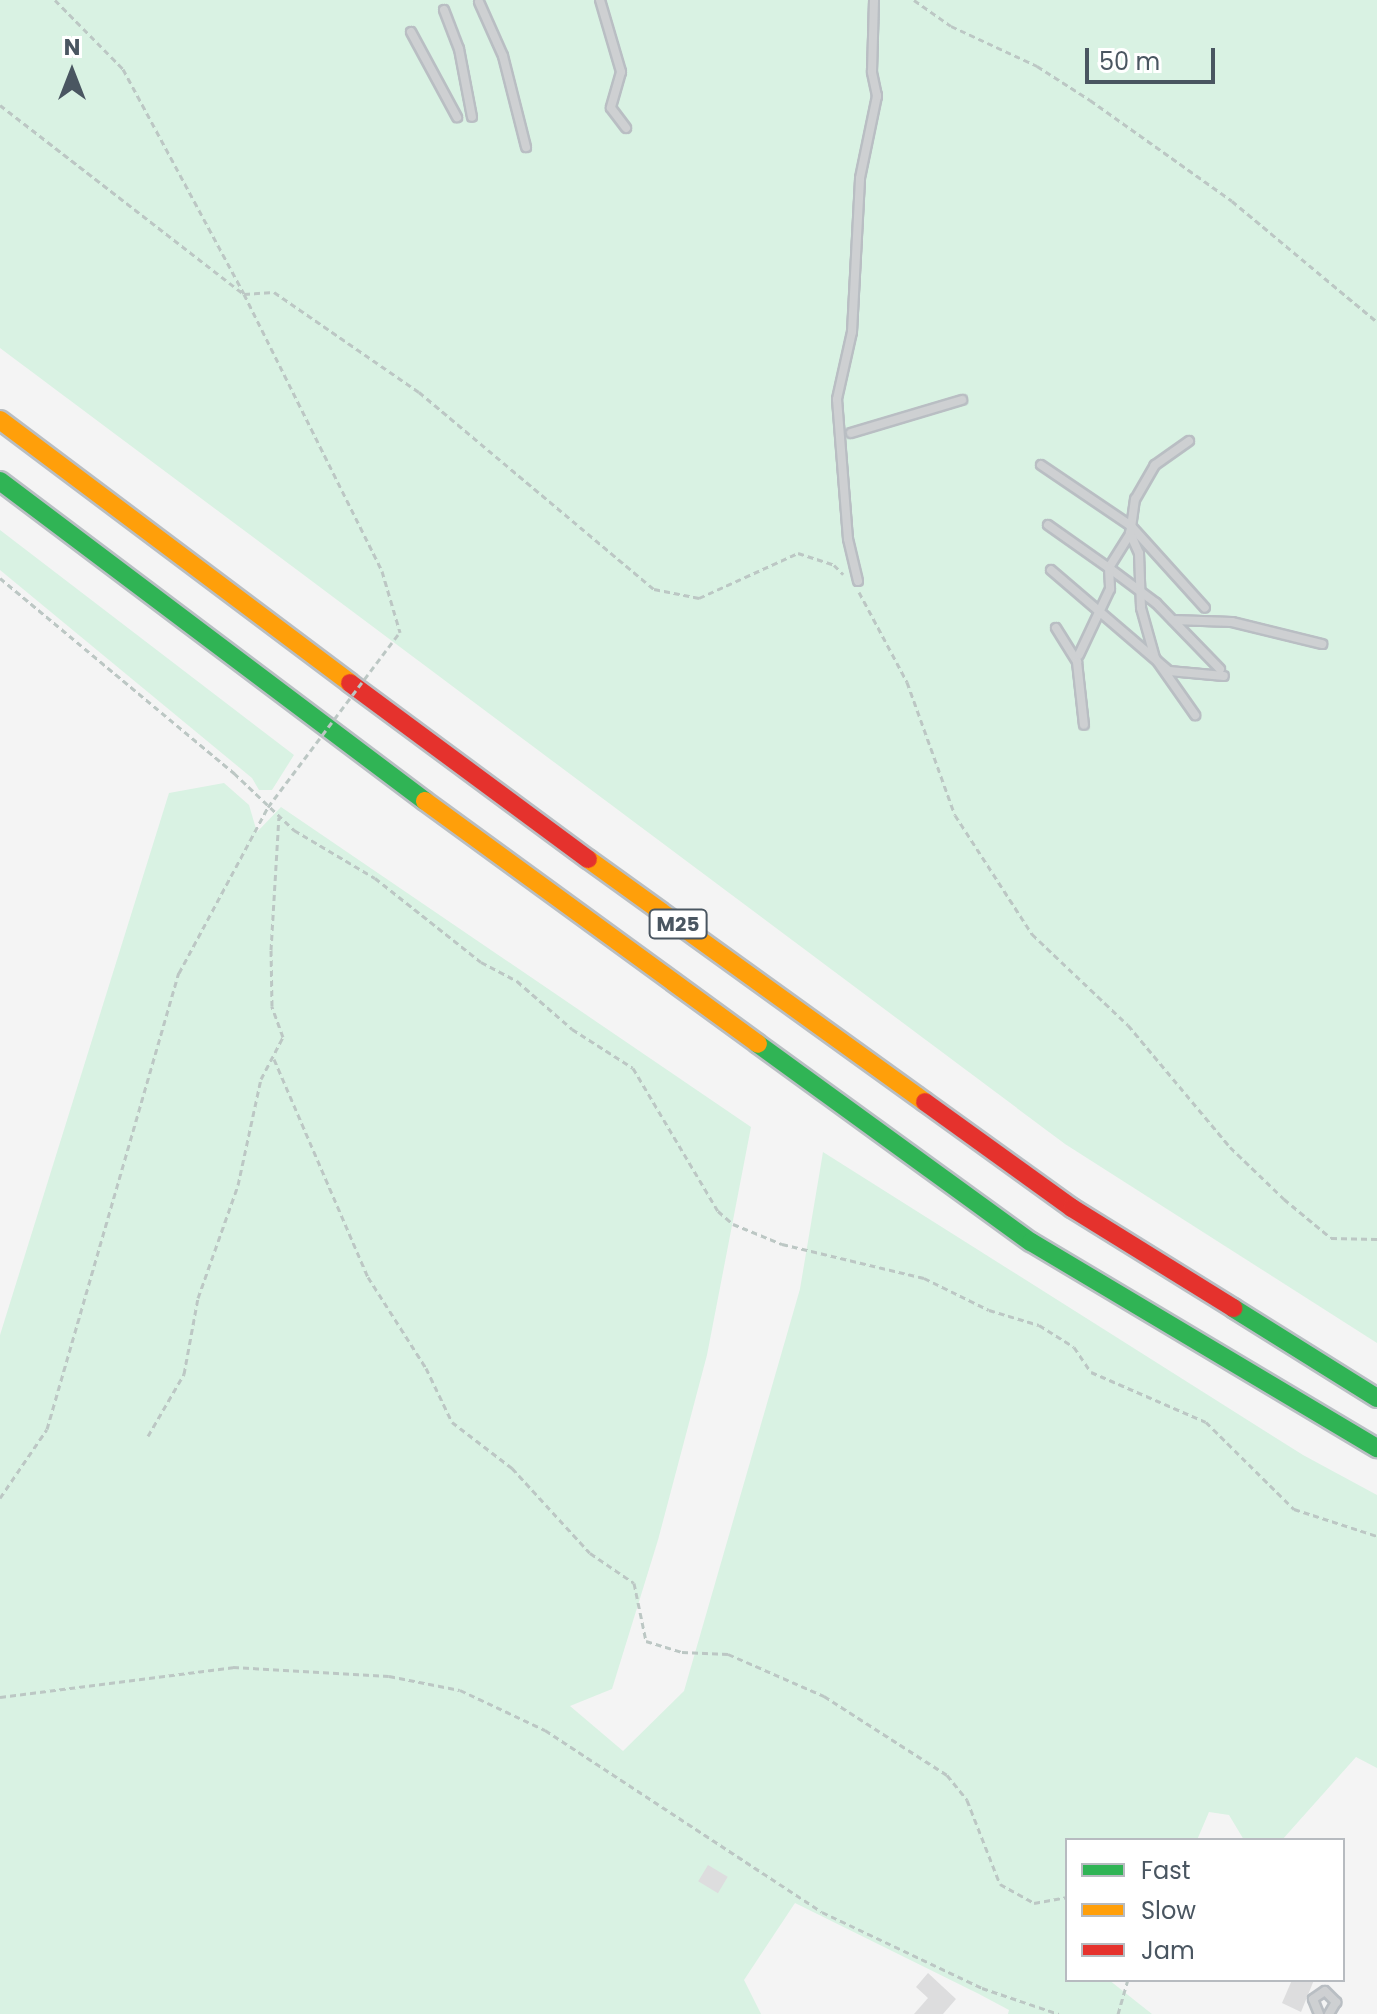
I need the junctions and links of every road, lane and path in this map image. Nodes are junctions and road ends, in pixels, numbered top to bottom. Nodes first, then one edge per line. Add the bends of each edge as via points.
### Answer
1 (55, 0) edge
2 (600, 0) edge
3 (874, 0) edge
4 (914, 0) edge
5 (479, 2) edge
6 (444, 10) dead end
7 (411, 32) dead end
8 (0, 105) edge
9 (457, 117) dead end
10 (472, 117) dead end
11 (626, 128) dead end
12 (526, 147) dead end
13 (244, 294) junction
14 (1377, 322) edge
15 (962, 400) dead end
16 (0, 420) edge
17 (851, 433) dead end
18 (1189, 441) dead end
19 (1041, 465) dead end
20 (0, 481) edge
21 (1048, 525) dead end
22 (1129, 527) junction
23 (1109, 568) junction
24 (1051, 570) dead end
25 (0, 578) edge
26 (858, 581) dead end
27 (1141, 592) junction
28 (1205, 608) dead end
29 (1100, 615) junction
30 (1173, 620) junction
31 (1056, 628) dead end
32 (1322, 644) dead end
33 (1079, 655) dead end
34 (1155, 658) junction
35 (1195, 715) dead end
36 (1084, 725) dead end
37 (268, 807) junction
38 (279, 817) junction
39 (274, 1059) junction
40 (1377, 1239) edge
41 (1377, 1398) edge
42 (148, 1436) dead end
43 (1377, 1448) edge
44 (0, 1498) edge
45 (1377, 1536) edge
46 (0, 1697) edge
47 (1065, 1897) edge
48 (1127, 1982) edge
49 (1059, 2014) edge
50 (1118, 2014) edge
51 (1319, 2014) edge
52 (1331, 2014) edge

1 - 13 path via 123,69
2 - 11 lane via 621,72 611,108
3 - 26 lane via 872,72 877,96 860,178 852,332 837,399 848,539
4 - 14 path via 951,26 1037,66 1090,100 1232,201
5 - 12 lane via 503,56
6 - 10 lane via 459,49
7 - 9 lane
8 - 13 path
13 - 37 path, bridge via 382,571 400,632
13 - 40 path via 274,292 419,392 654,589 699,598 798,553 834,565 867,600 907,682 955,815 1032,934 1128,1025 1230,1147 1284,1199 1331,1238
15 - 17 lane
16 - 41 highway, M25 via 503,798 1072,1208
18 - 22 lane via 1155,465 1135,499
19 - 22 lane
20 - 43 highway, M25 via 466,832 1031,1242
21 - 23 lane
22 - 23 lane
22 - 27 lane via 1139,553
22 - 28 lane
23 - 27 lane
23 - 29 lane via 1110,589
24 - 29 lane
25 - 37 path
27 - 30 lane
27 - 34 lane
29 - 33 lane
29 - 34 lane
30 - 32 lane via 1232,622
30 - 34 lane via 1222,673 1169,671
31 - 36 lane via 1077,662
34 - 35 lane
37 - 38 path
37 - 44 path via 179,973 47,1429
38 - 39 path via 272,1006 283,1037
38 - 45 path via 375,878 481,962 517,981 572,1029 633,1068 718,1211 733,1224 782,1244 924,1278 989,1310 1039,1325 1074,1347 1091,1372 1206,1422 1294,1509
39 - 42 path via 261,1079 238,1185 198,1298 184,1374
39 - 47 path via 368,1277 426,1368 452,1422 512,1468 590,1553 634,1583 646,1641 682,1652 728,1654 824,1696 947,1775 967,1800 1000,1884 1034,1903
46 - 49 path via 233,1667 389,1676 460,1690 558,1738 822,1912 982,1988
48 - 50 path
51 - 52 lane via 1312,2003 1321,1992 1335,1998

